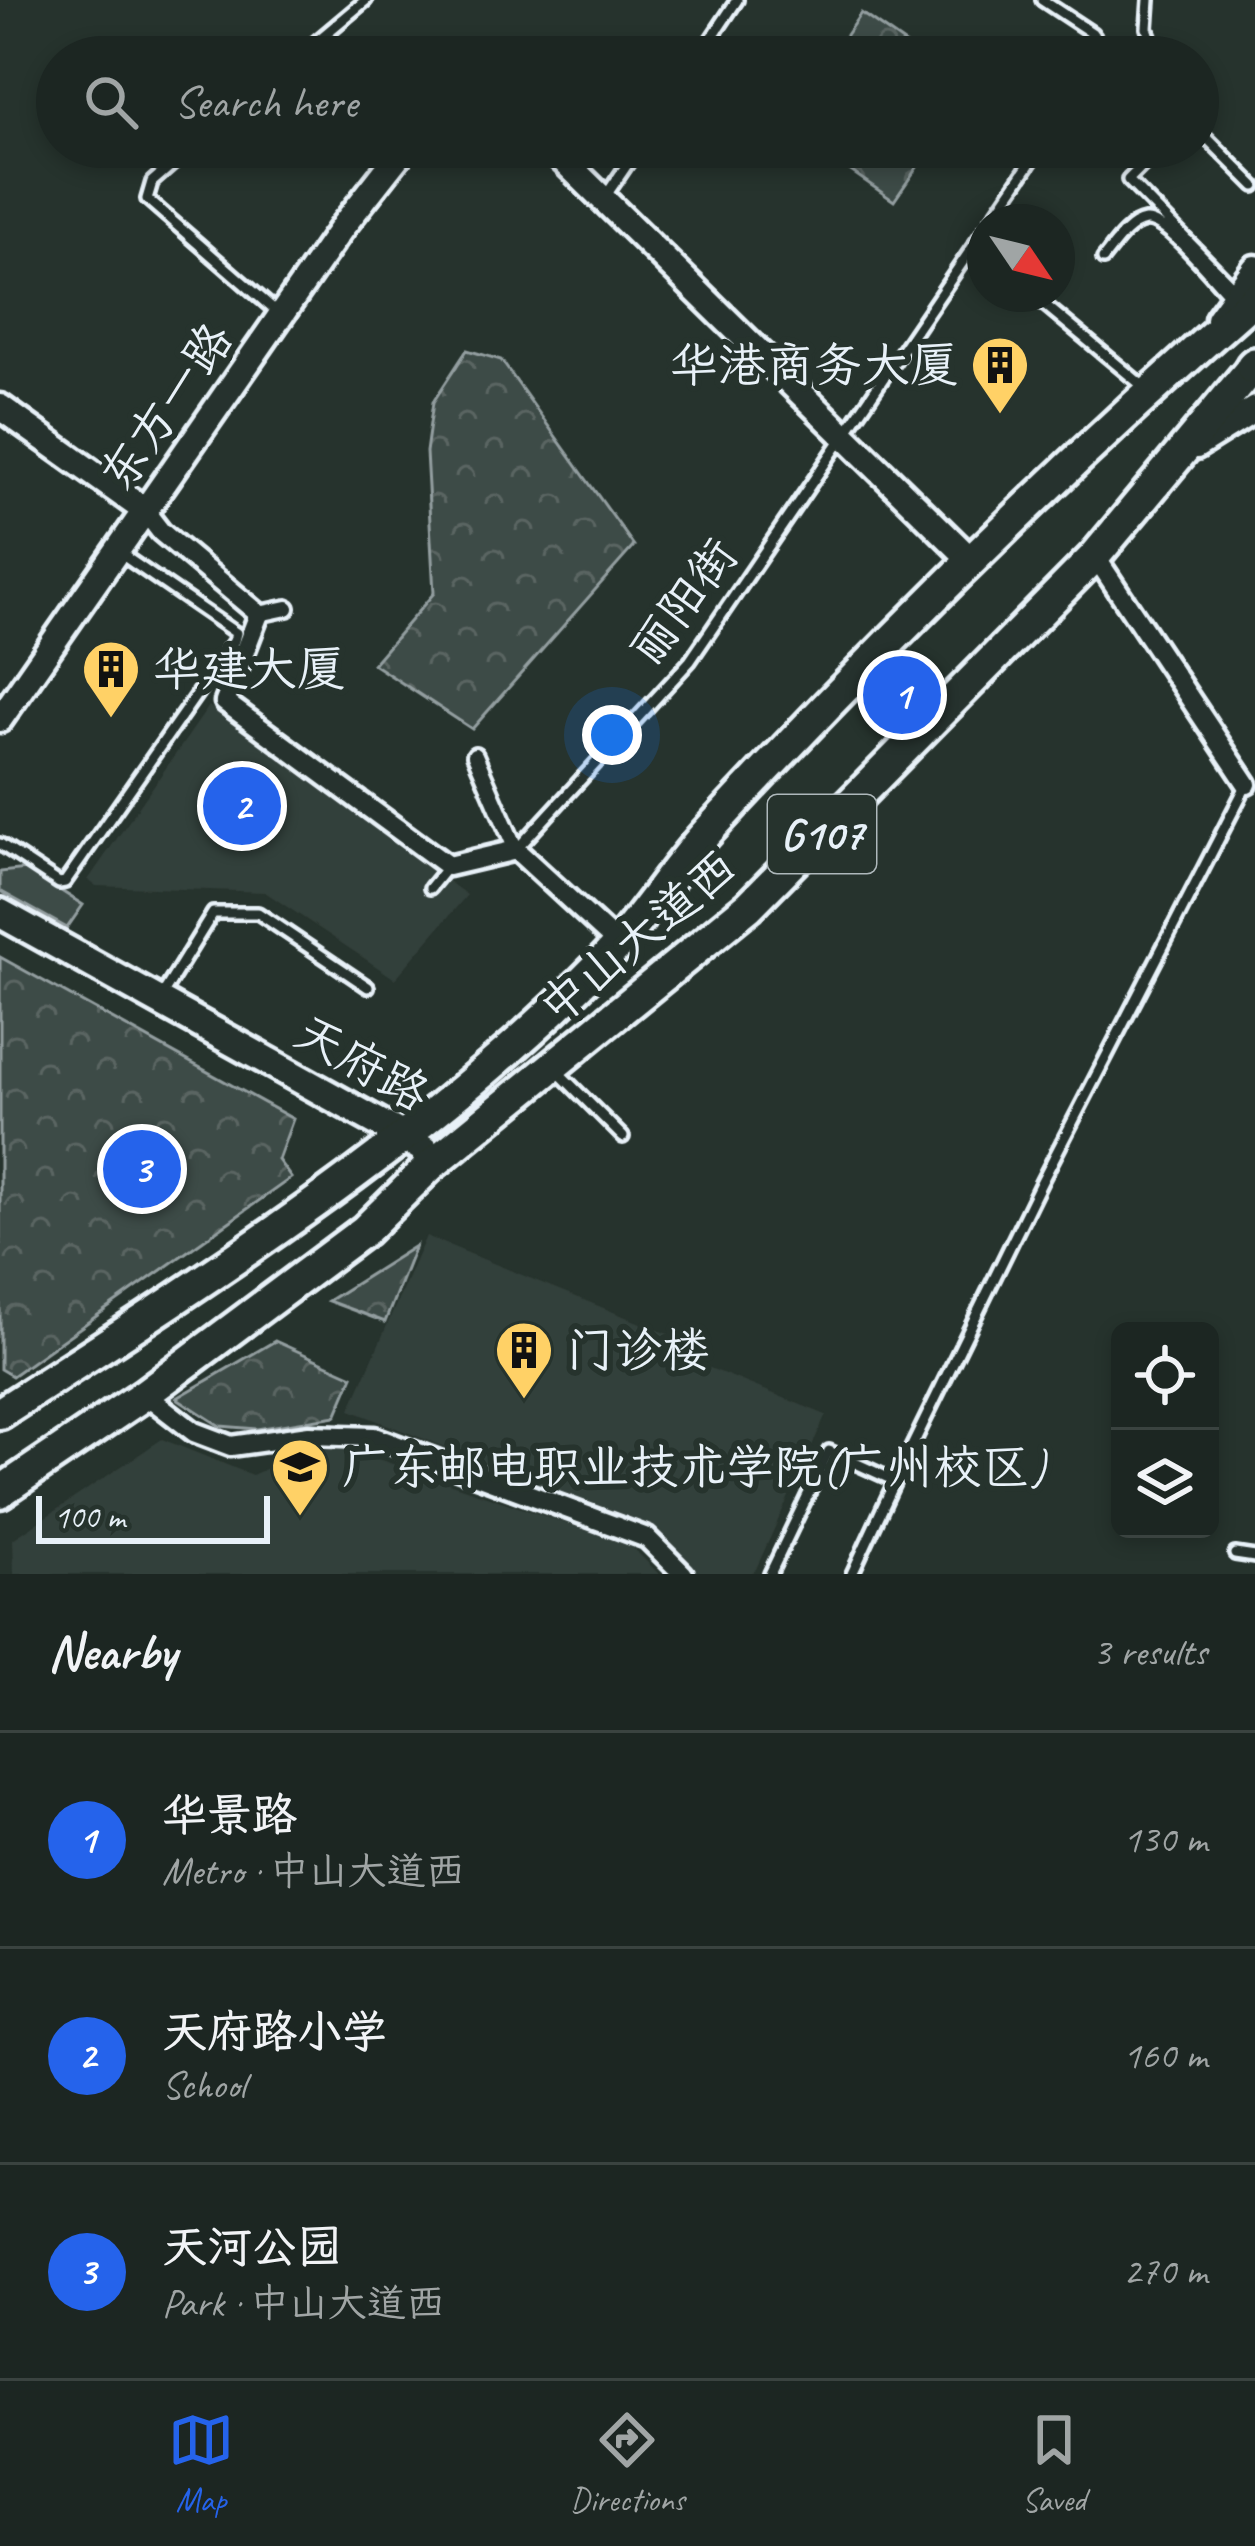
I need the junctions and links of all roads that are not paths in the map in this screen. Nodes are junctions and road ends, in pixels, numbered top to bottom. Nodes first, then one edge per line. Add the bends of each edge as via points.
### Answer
1 (366, 0) edge
2 (737, 0) edge
3 (1042, 0) edge
4 (1149, 0) edge
5 (323, 36) edge
6 (713, 36) edge
7 (1094, 36) edge
8 (1150, 36) edge
9 (1219, 150) edge
10 (168, 168) edge
11 (390, 168) edge
12 (572, 168) edge
13 (624, 168) edge
14 (1026, 168) edge
15 (1140, 168) edge
16 (1255, 186) edge
17 (604, 199) junction
18 (1001, 204) edge
19 (967, 255) edge
20 (1102, 259) dead end
21 (1255, 268) edge
22 (1242, 296) edge
23 (1054, 312) edge
24 (281, 315) junction
25 (1255, 369) edge
26 (1148, 390) junction
27 (0, 407) edge
28 (1255, 409) edge
29 (843, 438) junction
30 (1174, 462) junction
31 (144, 511) junction
32 (116, 551) junction
33 (1095, 556) junction
34 (971, 560) junction
35 (287, 608) dead end
36 (260, 614) junction
37 (0, 719) edge
38 (475, 755) dead end
39 (1247, 784) joint
40 (0, 844) edge
41 (519, 852) junction
42 (448, 866) junction
43 (430, 888) dead end
44 (0, 913) edge
45 (0, 932) edge
46 (618, 944) junction
47 (368, 987) dead end
48 (159, 1001) junction
49 (552, 1066) junction
50 (623, 1137) dead end
51 (394, 1141) junction
52 (430, 1166) junction
53 (145, 1394) junction
54 (0, 1413) edge
55 (895, 1481) junction
56 (0, 1492) edge
57 (1235, 1554) dead end
58 (1255, 1557) edge
59 (683, 1574) edge
60 (770, 1574) edge
61 (852, 1574) edge

1 - 5 lane
2 - 6 lane
3 - 7 lane
4 - 8 lane
9 - 16 lane
10 - 24 lane via 147,199
11 - 24 street, 东方一路
12 - 17 street
13 - 17 lane
14 - 18 lane, 丽阳街
15 - 22 lane via 1128,180
17 - 29 street
19 - 29 lane, 丽阳街
20 - 22 lane via 1128,230 1144,221 1162,224
21 - 22 street
22 - 26 highway, 中山大道西 / G107
23 - 26 lane
24 - 31 street, 东方一路
25 - 30 highway, 中山大道西 / G107
26 - 34 highway, 中山大道西 / G107
27 - 31 street
28 - 30 street
29 - 34 street
29 - 41 lane, 丽阳街 via 690,661
30 - 33 highway, 中山大道西 / G107
31 - 32 street, 东方一路
31 - 36 street
32 - 37 street, 东方一路
32 - 40 lane via 236,632 234,641 65,882
33 - 39 street
33 - 49 highway, 中山大道西 / G107 via 764,892
34 - 46 highway, 中山大道西 / G107 via 707,832
35 - 36 street
36 - 42 street via 225,702
38 - 41 street
39 - 55 lane
41 - 42 street
41 - 46 street
42 - 43 lane
44 - 48 main road, 天府路
45 - 51 main road, 天府路
46 - 51 highway, 中山大道西 / G107
47 - 48 lane via 258,913 213,913
48 - 51 main road, 天府路
49 - 50 lane
49 - 52 highway, 中山大道西 / G107
51 - 52 main road, 天府路 via 424,1150
51 - 54 highway, 中山大道西 / G107 via 154,1314
52 - 53 highway, 中山大道西 / G107 via 364,1230
53 - 56 highway, 中山大道西 / G107
53 - 59 street via 194,1432 231,1446 309,1435 374,1437 647,1538
55 - 60 lane via 829,1451
55 - 61 lane
57 - 58 lane

